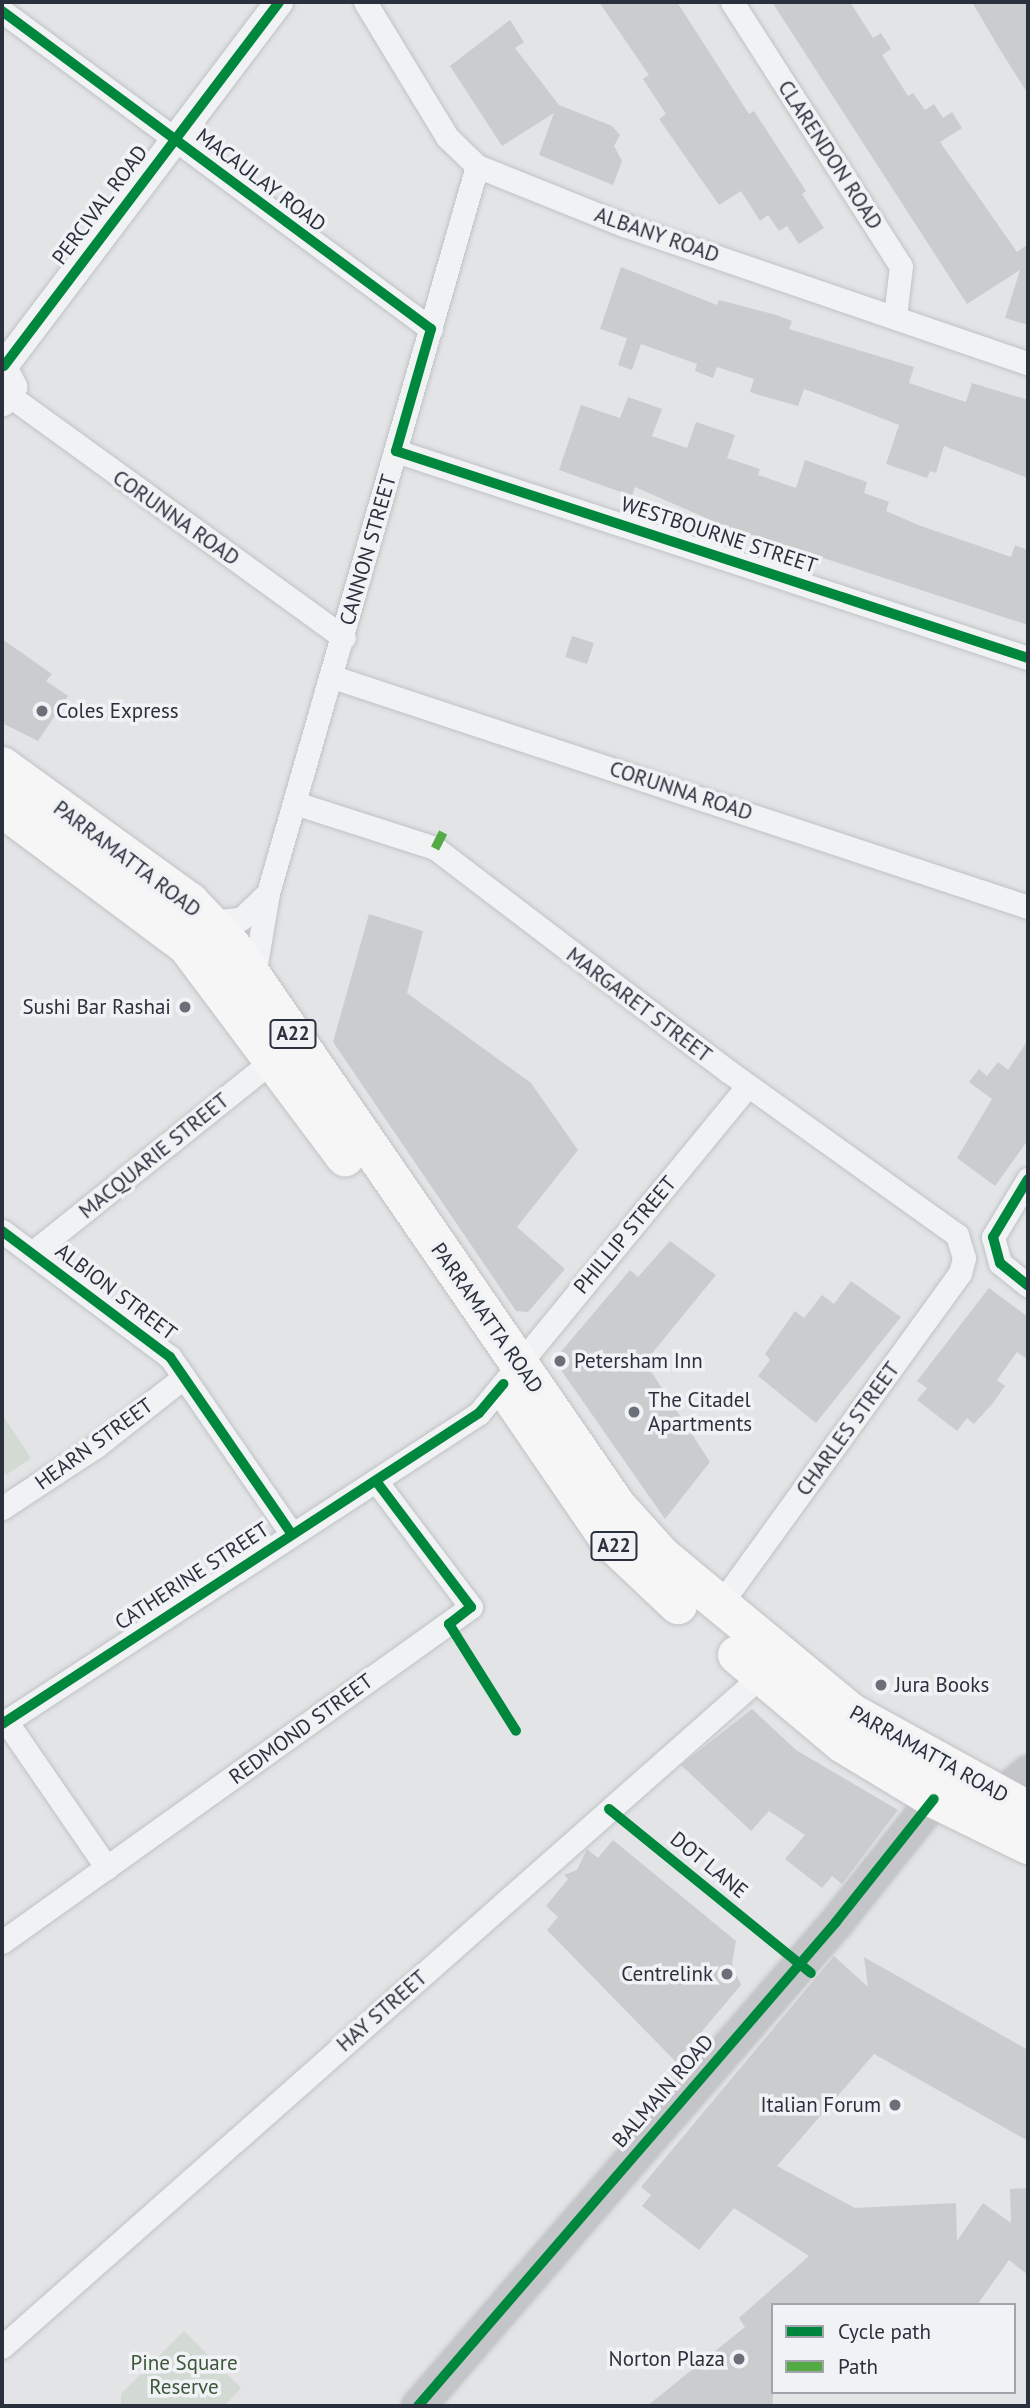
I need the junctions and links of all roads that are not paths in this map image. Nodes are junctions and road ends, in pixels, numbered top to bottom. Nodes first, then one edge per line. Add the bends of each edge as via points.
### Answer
1 (279, 2) edge
2 (365, 2) edge
3 (732, 2) edge
4 (2, 12) edge
5 (173, 139) junction
6 (478, 166) junction
7 (895, 316) junction
8 (431, 329) junction
9 (1028, 363) edge
10 (3, 366) edge
11 (6, 399) edge
12 (397, 451) junction
13 (344, 638) junction
14 (1028, 658) edge
15 (333, 677) junction
16 (2, 766) edge
17 (295, 803) junction
18 (2, 808) edge
19 (268, 893) junction
20 (1028, 907) edge
21 (210, 922) junction
22 (254, 976) junction
23 (275, 1058) junction
24 (748, 1086) junction
25 (1028, 1179) edge
26 (2, 1231) edge
27 (962, 1246) joint
28 (32, 1253) junction
29 (1028, 1286) edge
30 (511, 1374) junction
31 (184, 1377) junction
32 (376, 1481) junction
33 (2, 1508) edge
34 (291, 1533) junction
35 (719, 1606) junction
36 (761, 1676) junction
37 (4, 1723) edge
38 (934, 1799) junction
39 (1007, 1799) edge
40 (1028, 1845) edge
41 (107, 1868) junction
42 (2, 1942) edge
43 (2, 2347) edge
44 (418, 2406) edge

1 - 5 street, PERCIVAL ROAD
2 - 6 street, ALBANY ROAD via 447,138
3 - 7 street, CLARENDON ROAD via 901,266
4 - 5 street, MACAULAY ROAD
5 - 8 street, MACAULAY ROAD
5 - 10 street, PERCIVAL ROAD
6 - 7 street, ALBANY ROAD via 624,225
6 - 8 street, CANNON STREET
7 - 9 street, ALBANY ROAD
8 - 12 street, CANNON STREET
10 - 11 street via 13,380
11 - 13 street, CORUNNA ROAD
12 - 13 street, CANNON STREET
12 - 14 street, WESTBOURNE STREET
13 - 15 street, CANNON STREET
15 - 17 street, CANNON STREET
15 - 20 street, CORUNNA ROAD
16 - 21 highway, PARRAMATTA ROAD / A22
17 - 19 street, CANNON STREET
17 - 24 street, MARGARET STREET via 435,848
18 - 23 highway, PARRAMATTA ROAD / A22 via 187,946
19 - 21 street, CANNON STREET via 241,919
19 - 22 street, CANNON STREET
21 - 22 highway, PARRAMATTA ROAD / A22
22 - 30 highway, PARRAMATTA ROAD / A22
23 - 28 street, MACQUARIE STREET
23 - 30 highway, PARRAMATTA ROAD / A22
24 - 27 street, MARGARET STREET via 947,1225
24 - 30 street, PHILLIP STREET
25 - 29 street via 997,1223 993,1250
26 - 28 street, ALBION STREET
27 - 35 street, CHARLES STREET via 956,1279
28 - 31 street, ALBION STREET via 170,1357
30 - 32 street, CATHERINE STREET via 479,1413
30 - 35 highway, PARRAMATTA ROAD / A22 via 617,1506
30 - 36 highway, PARRAMATTA ROAD / A22 via 609,1540
31 - 33 street, HEARN STREET via 95,1447
31 - 34 street, ALBION STREET
32 - 34 street, CATHERINE STREET
32 - 41 street, REDMOND STREET via 471,1607
34 - 37 street, CATHERINE STREET
35 - 39 highway, PARRAMATTA ROAD / A22 via 852,1713
36 - 38 highway, PARRAMATTA ROAD / A22 via 843,1744
36 - 43 street, HAY STREET
37 - 41 street
38 - 39 highway, PARRAMATTA ROAD / A22
38 - 44 main road, BALMAIN ROAD via 836,1922
39 - 40 highway, PARRAMATTA ROAD / A22
41 - 42 street, REDMOND STREET

